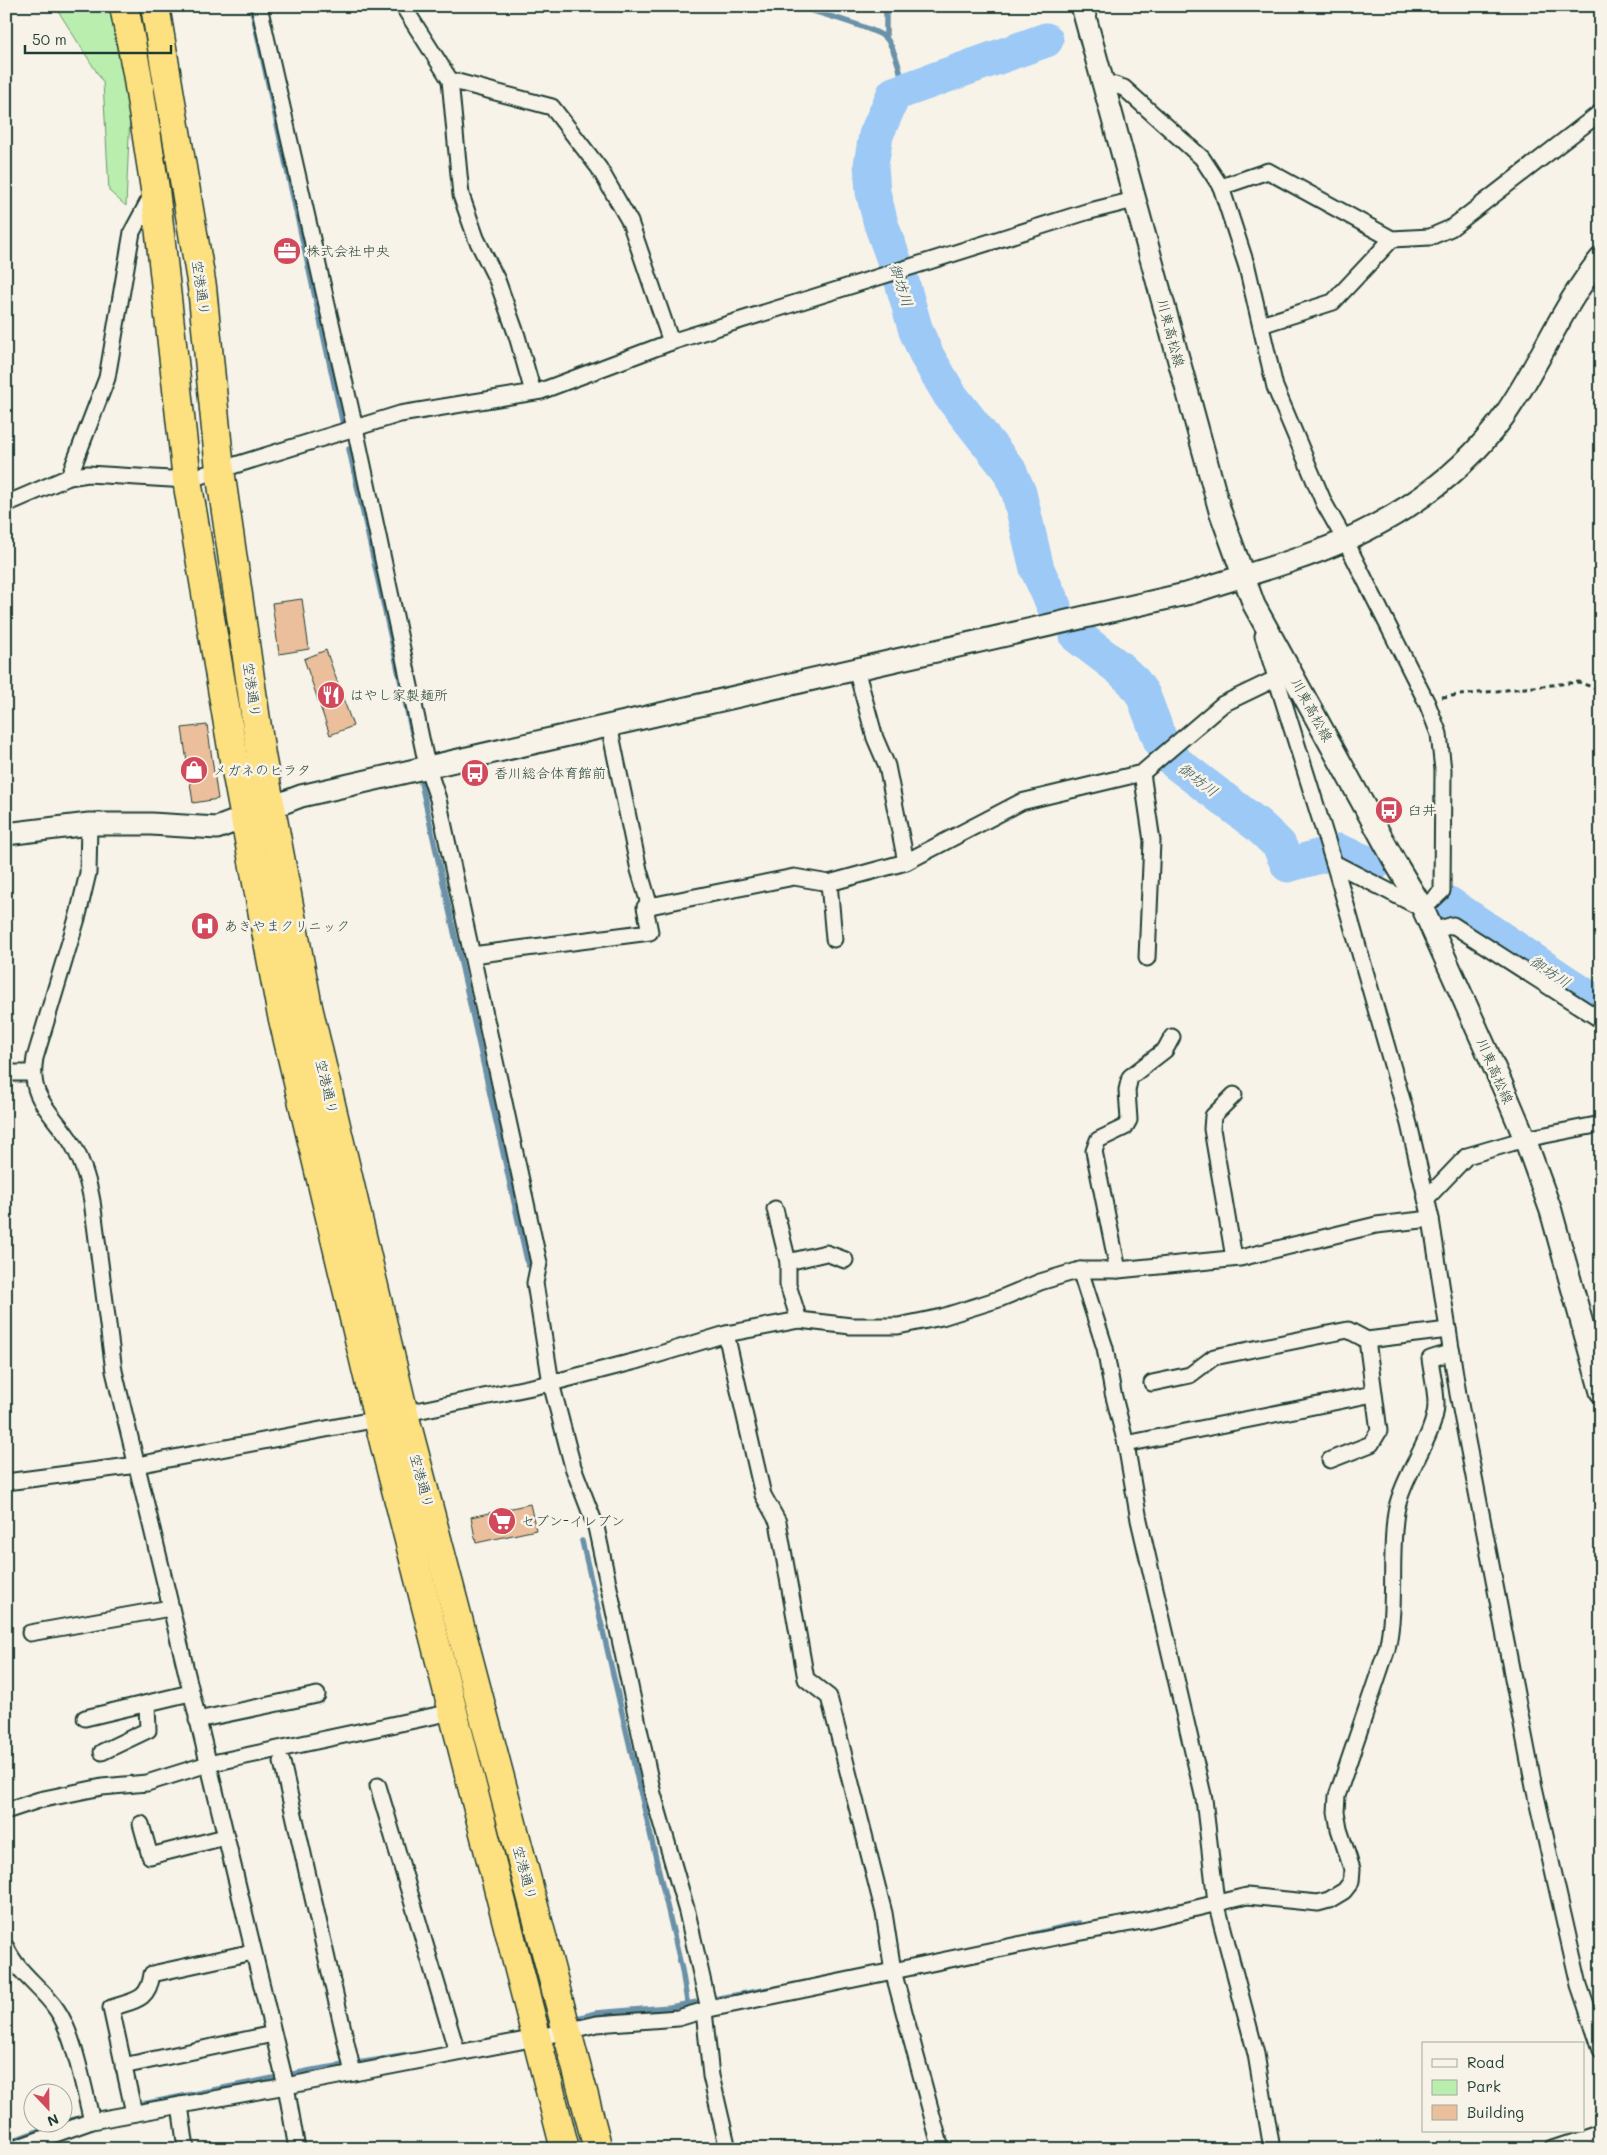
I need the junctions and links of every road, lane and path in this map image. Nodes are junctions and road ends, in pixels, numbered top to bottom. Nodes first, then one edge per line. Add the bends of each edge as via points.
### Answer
1 (124, 6) edge
2 (155, 6) edge
3 (259, 6) edge
4 (403, 6) edge
5 (1082, 6) edge
6 (450, 80) junction
7 (1102, 81) junction
8 (1601, 112) edge
9 (1221, 187) junction
10 (155, 189) junction
11 (1134, 200) junction
12 (1392, 239) junction
13 (1601, 258) edge
14 (1261, 325) junction
15 (671, 342) junction
16 (533, 392) junction
17 (355, 428) junction
18 (220, 470) junction
19 (69, 477) junction
20 (187, 480) junction
21 (6, 504) edge
22 (1345, 540) junction
23 (1242, 575) junction
24 (1254, 605) junction
25 (856, 669) junction
26 (1277, 678) junction
27 (1601, 691) edge
28 (1427, 703) junction
29 (609, 725) junction
30 (427, 766) junction
31 (1142, 773) junction
32 (270, 807) junction
33 (245, 817) junction
34 (88, 824) junction
35 (6, 834) edge
36 (906, 862) junction
37 (1334, 863) junction
38 (829, 884) junction
39 (650, 907) junction
40 (1423, 908) junction
41 (1433, 931) junction
42 (834, 939) dead end
43 (472, 955) junction
44 (1147, 958) dead end
45 (1601, 1020) edge
46 (1172, 1037) dead end
47 (6, 1073) edge
48 (32, 1074) junction
49 (1234, 1095) dead end
50 (1601, 1124) edge
51 (1525, 1139) junction
52 (1426, 1199) junction
53 (775, 1209) dead end
54 (1431, 1219) junction
55 (1234, 1258) junction
56 (845, 1260) dead end
57 (788, 1262) junction
58 (1080, 1270) junction
59 (1118, 1270) junction
60 (800, 1320) junction
61 (1448, 1330) junction
62 (726, 1334) junction
63 (1367, 1340) junction
64 (1452, 1352) junction
65 (551, 1383) junction
66 (1152, 1383) dead end
67 (1601, 1392) edge
68 (1373, 1394) junction
69 (404, 1414) junction
70 (378, 1419) junction
71 (1126, 1444) junction
72 (1330, 1460) dead end
73 (137, 1465) junction
74 (6, 1482) edge
75 (170, 1608) junction
76 (30, 1633) dead end
77 (190, 1693) junction
78 (317, 1696) dead end
79 (147, 1704) junction
80 (452, 1712) junction
81 (85, 1718) dead end
82 (197, 1720) junction
83 (102, 1752) dead end
84 (282, 1762) dead end
85 (208, 1764) junction
86 (378, 1786) dead end
87 (6, 1811) edge
88 (141, 1824) dead end
89 (225, 1837) junction
90 (1216, 1902) junction
91 (6, 1947) edge
92 (253, 1952) junction
93 (893, 1971) junction
94 (707, 2010) junction
95 (567, 2030) junction
96 (273, 2034) junction
97 (536, 2038) junction
98 (1601, 2050) edge
99 (457, 2052) junction
100 (123, 2066) junction
101 (353, 2073) junction
102 (286, 2086) junction
103 (180, 2105) junction
104 (134, 2113) junction
105 (92, 2121) junction
106 (1601, 2133) edge
107 (13, 2149) edge
108 (186, 2149) edge
109 (298, 2149) edge
110 (565, 2149) edge
111 (598, 2149) edge
112 (728, 2149) edge
113 (941, 2149) edge
114 (1272, 2149) edge
115 (1553, 2149) edge

1 - 10 highway, 空港通り
2 - 18 highway, 空港通り via 202,288
3 - 17 street
4 - 6 street
5 - 7 street, 川東高松線
6 - 15 street via 552,107 599,168 630,222
6 - 16 street via 461,195 476,238 497,280
7 - 9 street via 1124,88 1202,158
7 - 11 street, 川東高松線
8 - 12 street via 1451,228 1430,237
9 - 12 street via 1268,171
9 - 14 street via 1247,267
10 - 19 street via 132,232 107,378
10 - 20 highway, 空港通り
11 - 15 street via 1086,212
11 - 23 street, 川東高松線 via 1220,511
12 - 14 street via 1333,302
13 - 22 street via 1585,277 1528,380 1474,454 1438,485 1396,514
14 - 22 street via 1275,387 1324,503
15 - 16 street
16 - 17 street via 400,414
17 - 18 street
17 - 30 street
18 - 20 street
18 - 32 highway, 空港通り
19 - 20 street via 88,474
19 - 21 street
20 - 33 highway, 空港通り
22 - 23 street
22 - 28 street
23 - 24 street, 川東高松線
23 - 25 street via 1190,593
24 - 26 street
24 - 40 street, 川東高松線
25 - 29 street
25 - 36 street via 875,738 887,766
26 - 31 street via 1223,704
26 - 37 street
27 - 28 path via 1579,682 1444,697
28 - 40 street via 1439,734 1443,770 1442,892
29 - 30 street
29 - 39 street via 639,870
30 - 32 street via 301,796
30 - 43 street via 438,799
31 - 36 street via 1021,802
31 - 44 street via 1152,840
32 - 33 street
32 - 69 highway, 空港通り via 308,1007
33 - 34 street via 217,828
33 - 70 highway, 空港通り via 281,1011
34 - 35 street
34 - 48 street via 86,881
36 - 38 street
37 - 40 street
37 - 52 street via 1409,1124
38 - 39 street via 794,877
38 - 42 street
39 - 43 street via 645,908 650,932
40 - 41 street, 川東高松線
41 - 45 street via 1453,924
41 - 51 street, 川東高松線
43 - 65 street via 539,1263 535,1283
46 - 59 street via 1165,1050 1130,1077 1127,1090 1129,1120 1125,1127 1098,1140 1094,1152
47 - 48 street
48 - 73 street via 43,1104 69,1139 87,1176 114,1372
49 - 55 street via 1213,1116 1212,1129
50 - 51 street
51 - 52 street via 1467,1156
51 - 67 street, 川東高松線 via 1551,1211
52 - 54 street
53 - 57 street
54 - 55 street via 1376,1225
54 - 61 street
55 - 59 street
56 - 57 street via 826,1253
57 - 60 street via 788,1285
58 - 59 street
58 - 60 street via 942,1317 898,1326 851,1326
58 - 71 street via 1105,1348
60 - 62 street
61 - 63 street
61 - 64 street
62 - 65 street
62 - 93 street via 763,1495 778,1522 806,1679 829,1697 884,1912
63 - 66 street via 1348,1330 1214,1357 1190,1375
63 - 68 street
64 - 90 street via 1430,1359 1436,1405 1432,1427 1406,1479 1396,1510 1391,1558 1392,1629 1388,1649 1337,1796 1336,1812 1352,1869 1351,1882 1344,1891 1318,1903 1247,1896
64 - 98 street via 1534,1787 1579,1985
65 - 69 street
65 - 94 street via 573,1467 596,1527 653,1794 687,1912
68 - 71 street
68 - 72 street via 1379,1431 1371,1444
69 - 70 street
69 - 95 highway, 空港通り
70 - 73 street
70 - 80 highway, 空港通り
71 - 90 street via 1140,1520 1204,1799
73 - 74 street
73 - 75 street
75 - 76 street
75 - 77 street
77 - 79 street
77 - 82 street
78 - 82 street
79 - 81 street
79 - 83 street via 148,1730
80 - 85 street
80 - 97 highway, 空港通り
82 - 85 street
84 - 101 street
85 - 87 street via 148,1783 102,1787 39,1800
85 - 89 street
86 - 99 street
88 - 89 street via 150,1856
89 - 92 street
90 - 93 street via 1142,1921
90 - 114 street via 1256,2054
91 - 105 street via 16,1966 58,2011 68,2032
92 - 96 street
92 - 100 street via 152,1974 150,1989 142,1997 111,2008
93 - 94 street
93 - 113 street
94 - 95 street via 678,2018 597,2024
94 - 112 street via 712,2076
95 - 97 street
95 - 111 highway, 空港通り
96 - 100 street
96 - 102 street
97 - 99 street
97 - 110 highway, 空港通り
99 - 101 street
100 - 104 street
101 - 102 street
102 - 103 street
102 - 109 street
103 - 104 street
103 - 108 street
104 - 105 street
105 - 107 street
106 - 115 street

